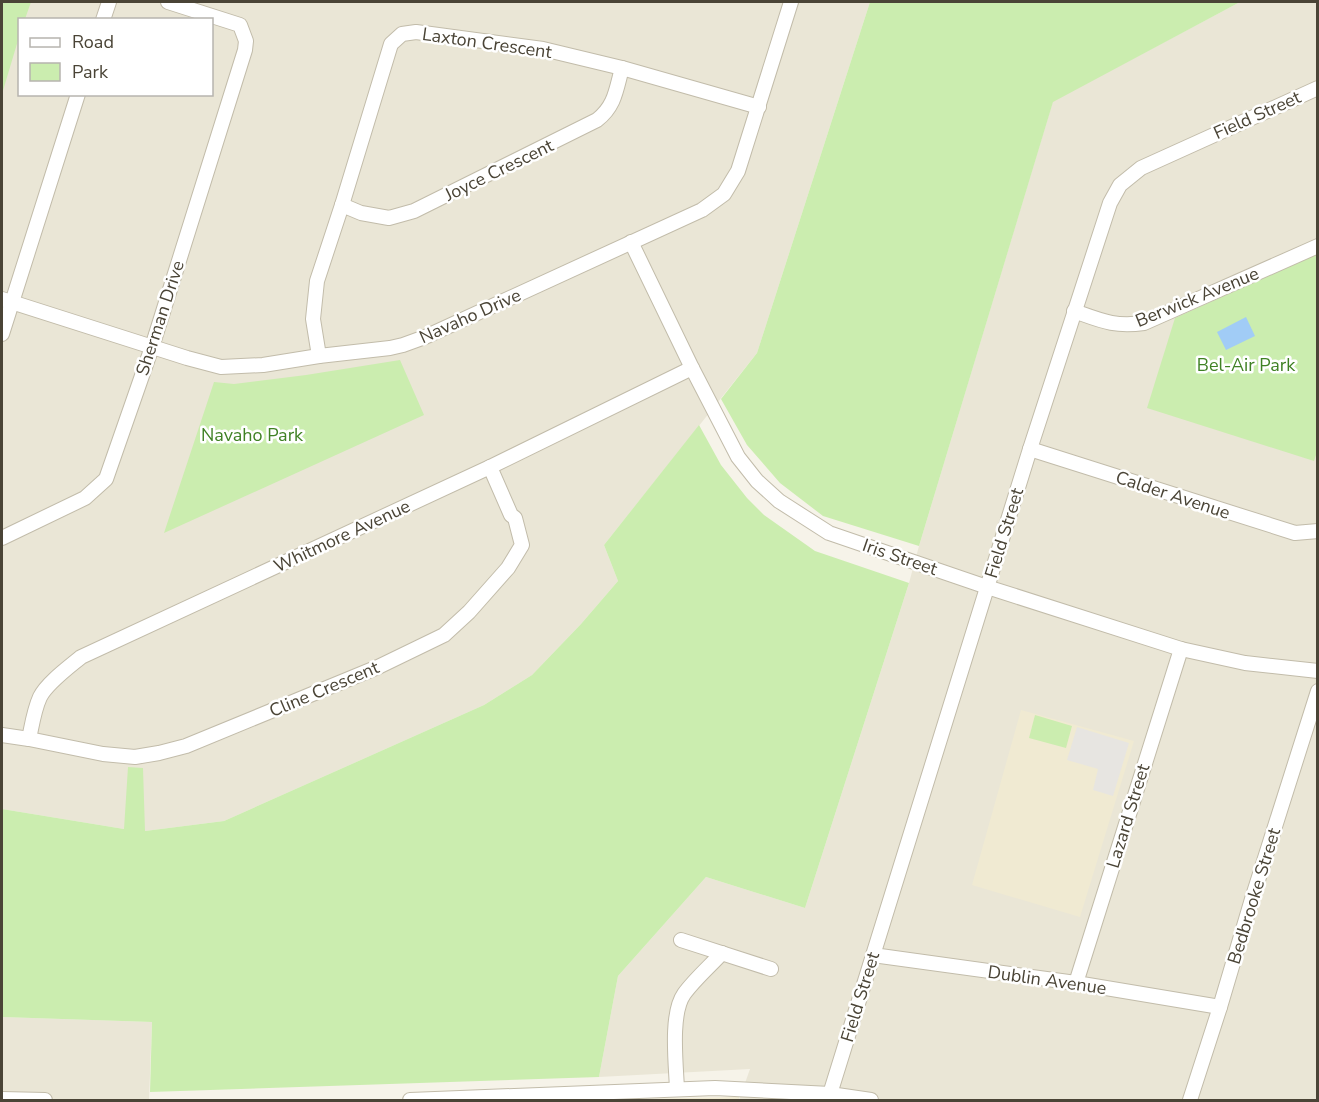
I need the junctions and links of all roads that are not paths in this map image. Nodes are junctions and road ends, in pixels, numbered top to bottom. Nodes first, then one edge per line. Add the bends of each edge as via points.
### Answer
1 (109, 2) edge
2 (168, 2) edge
3 (791, 2) edge
4 (104, 18) edge
5 (622, 68) junction
6 (1317, 88) edge
7 (77, 96) edge
8 (759, 107) junction
9 (342, 205) junction
10 (631, 242) junction
11 (1317, 246) edge
12 (6, 300) edge
13 (1074, 311) junction
14 (2, 334) edge
15 (152, 347) junction
16 (319, 356) junction
17 (692, 368) junction
18 (1030, 449) junction
19 (490, 467) junction
20 (1317, 531) edge
21 (2, 538) edge
22 (987, 587) junction
23 (1181, 649) junction
24 (1317, 671) edge
25 (1317, 691) edge
26 (2, 735) edge
27 (29, 739) junction
28 (681, 940) dead end
29 (722, 953) junction
30 (873, 955) junction
31 (771, 969) dead end
32 (1076, 983) junction
33 (1220, 1008) junction
34 (677, 1089) junction
35 (830, 1094) junction
36 (732, 1095) edge
37 (2, 1098) edge
38 (563, 1098) edge
39 (38, 1100) edge
40 (410, 1101) edge
41 (871, 1101) edge
42 (1190, 1101) edge

1 - 4 street
2 - 15 street, Sherman Drive via 240,25 246,41
3 - 8 street, Navaho Drive
5 - 8 street, Laxton Crescent
5 - 9 street, Joyce Crescent via 613,102 597,120 414,211 388,218
5 - 9 street, Laxton Crescent via 543,49 416,32 402,34 391,44
6 - 13 street, Field Street via 1141,168 1120,185 1110,203
7 - 12 street
8 - 10 street, Navaho Drive via 738,171 724,194 702,210
9 - 16 street, Laxton Crescent via 317,281 313,319
10 - 16 street, Navaho Drive via 425,337 390,348
10 - 17 street, Iris Street
11 - 13 street, Berwick Avenue via 1144,323 1112,324
12 - 14 street
12 - 15 street, Navaho Drive
13 - 18 street, Field Street
15 - 16 street, Navaho Drive via 221,367
15 - 21 street, Sherman Drive via 106,478 85,498
17 - 19 street, Whitmore Avenue
17 - 22 street, Iris Street via 738,457 779,501 828,533
18 - 20 street, Calder Avenue via 1295,533
18 - 22 street, Field Street
19 - 27 street, Whitmore Avenue via 81,657 40,696
19 - 27 street, Cline Crescent via 515,518 522,545 508,568 444,635 378,667 186,746 159,753 135,757 103,754
22 - 23 street, Iris Street
22 - 30 street, Field Street
23 - 24 street, Iris Street via 1245,663
23 - 32 street, Lazard Street
25 - 33 street, Bedbrooke Street
26 - 27 street, Cline Crescent
28 - 29 street
29 - 31 street
29 - 34 street via 684,994 678,1007
30 - 32 street, Dublin Avenue
30 - 35 street, Field Street
32 - 33 street, Dublin Avenue
33 - 42 street, Bedbrooke Street
34 - 36 street via 715,1088
34 - 38 street
35 - 36 street
35 - 41 street
37 - 39 street
38 - 40 street

